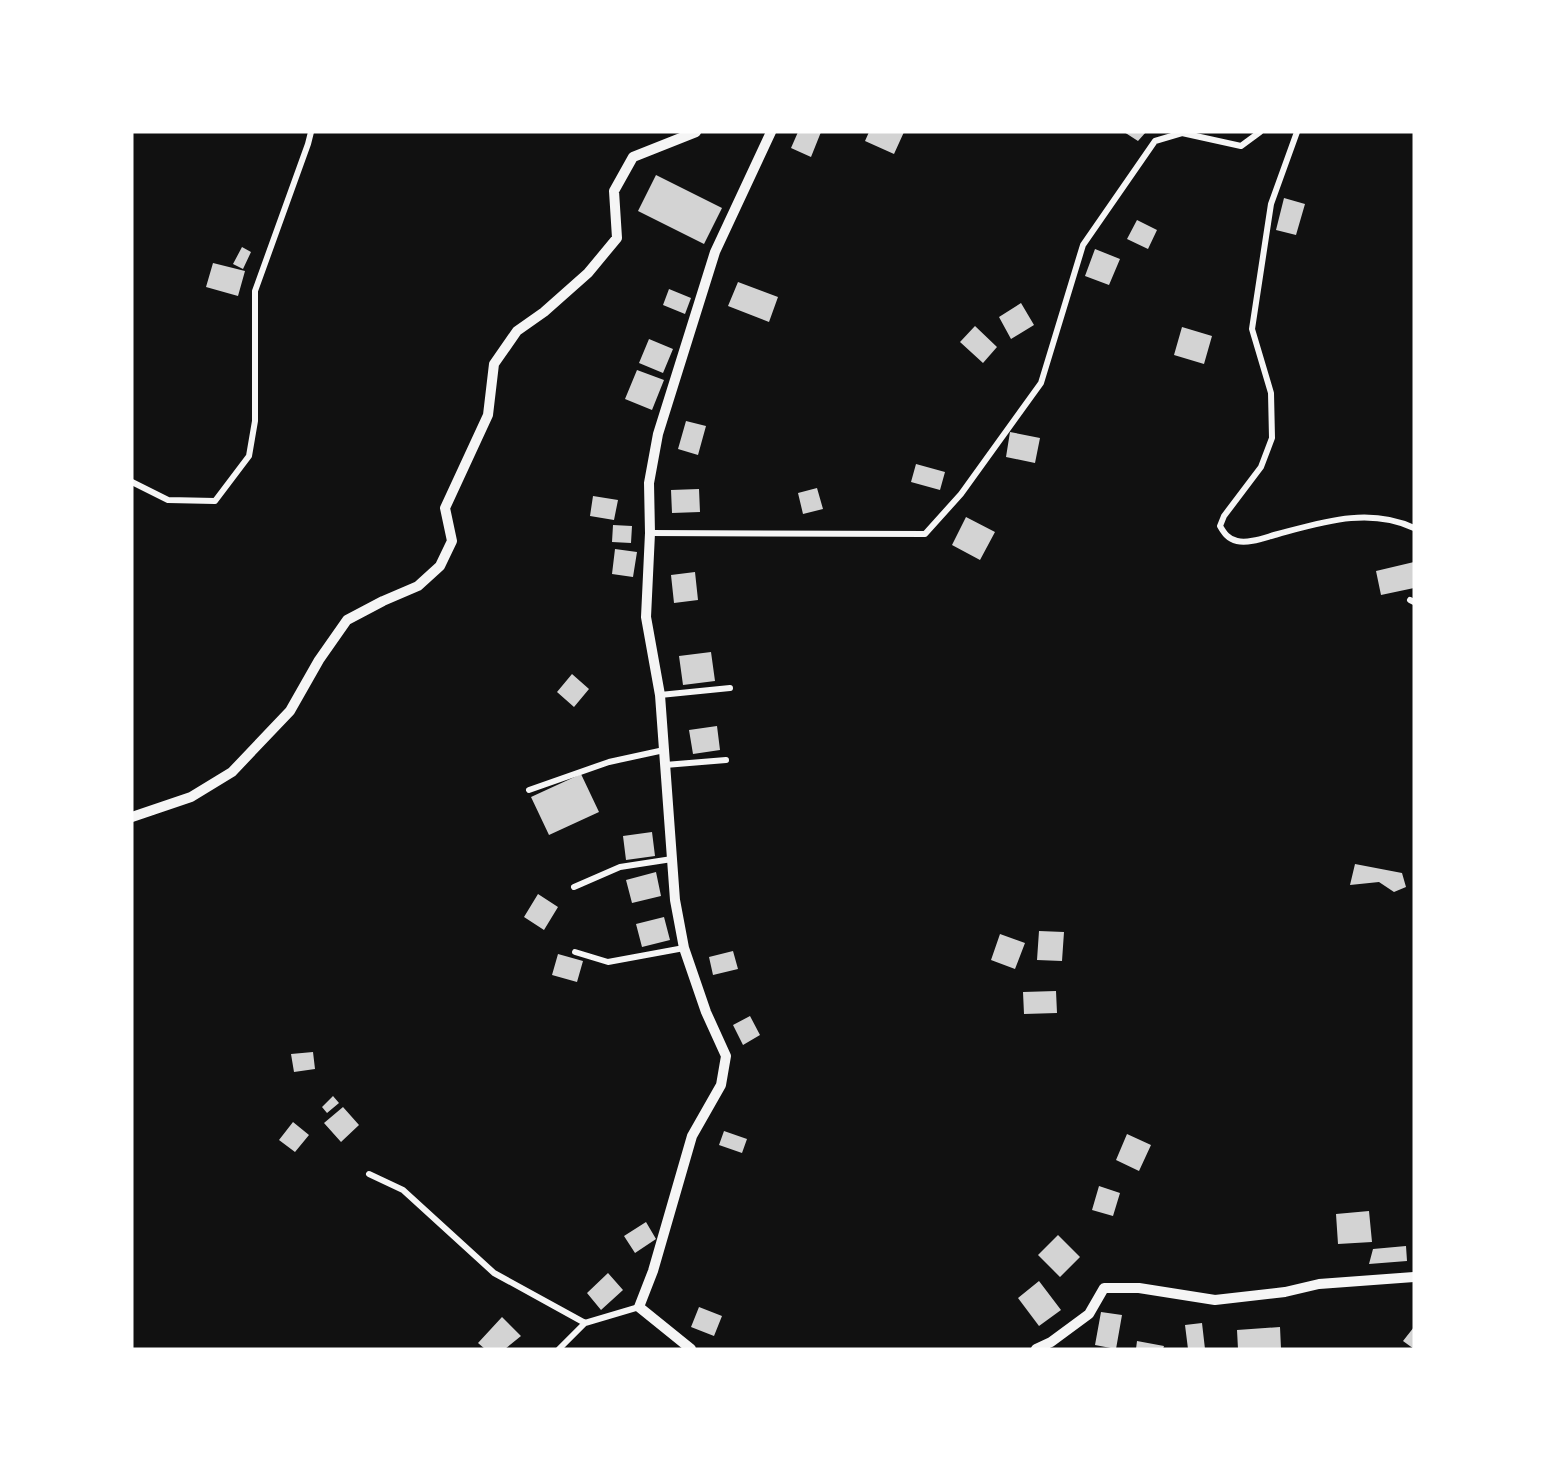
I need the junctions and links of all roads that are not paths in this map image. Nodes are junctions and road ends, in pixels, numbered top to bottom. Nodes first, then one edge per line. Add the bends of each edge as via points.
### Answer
1 (310, 132) edge
2 (696, 132) edge
3 (771, 132) edge
4 (1160, 132) edge
5 (1260, 132) edge
6 (1297, 132) edge
7 (1155, 141) junction
8 (132, 482) edge
9 (1414, 528) edge
10 (650, 533) junction
11 (730, 688) dead end
12 (660, 695) junction
13 (664, 750) junction
14 (726, 760) dead end
15 (665, 765) junction
16 (529, 790) dead end
17 (132, 817) edge
18 (672, 859) junction
19 (574, 887) dead end
20 (684, 948) junction
21 (575, 952) dead end
22 (369, 1174) dead end
23 (1414, 1277) edge
24 (639, 1306) junction
25 (585, 1323) junction
26 (559, 1349) edge
27 (691, 1349) edge
28 (1036, 1349) edge

1 - 8 street via 255,291 255,421 249,456 215,501 168,500
2 - 17 street via 633,157 614,191 617,238 588,273 517,331 494,364 488,415 445,508 452,541 440,566 418,586 347,620 290,711 232,771 191,797
3 - 10 street via 715,252 664,412 649,483
4 - 7 street
5 - 7 street via 1241,146 1182,133
6 - 9 street via 1271,204 1252,329 1271,393 1272,438 1261,467 1220,526 1236,541 1253,541 1334,519 1374,516
7 - 10 street via 1083,245 1041,382 961,494 925,534
10 - 12 street via 646,617
11 - 12 street
12 - 13 street
13 - 15 street
13 - 16 street via 609,762
14 - 15 street
15 - 18 street
18 - 19 street via 620,867
18 - 20 street
20 - 21 street via 608,962
20 - 24 street via 726,1056 721,1085 692,1136
22 - 25 street via 403,1190 495,1273
23 - 28 street via 1318,1284 1215,1300 1139,1288 1104,1288 1089,1314
24 - 25 street
24 - 27 street
25 - 26 street

